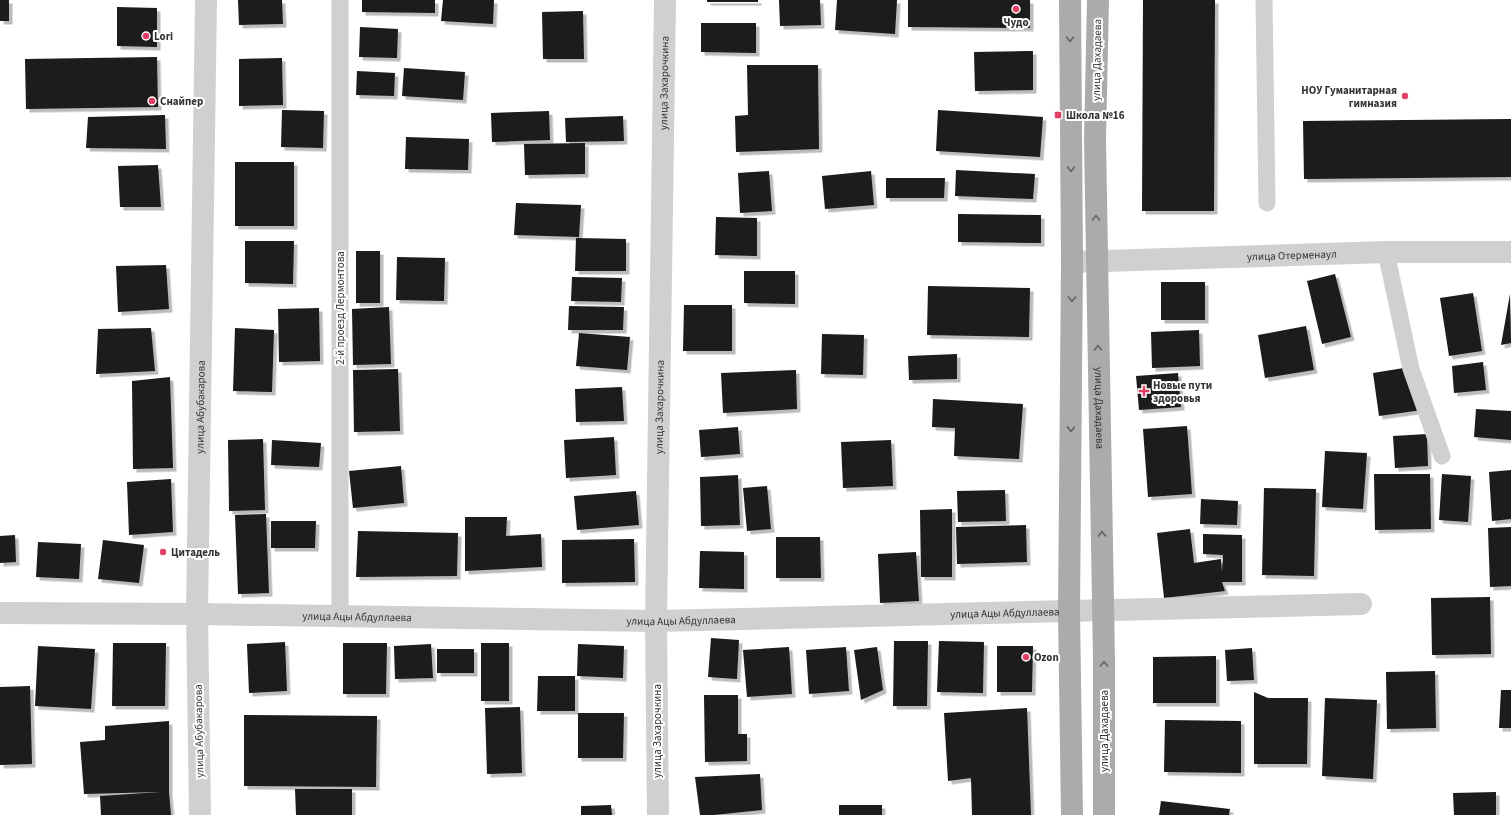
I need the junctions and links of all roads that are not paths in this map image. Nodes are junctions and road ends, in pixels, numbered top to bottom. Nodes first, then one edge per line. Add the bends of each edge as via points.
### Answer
1 (206, 0) edge
2 (340, 0) edge
3 (665, 0) edge
4 (1070, 0) edge
5 (1098, 0) edge
6 (1264, 0) edge
7 (1267, 203) dead end
8 (1386, 252) junction
9 (1511, 252) edge
10 (1072, 262) junction
11 (1096, 262) junction
12 (1442, 456) dead end
13 (1361, 604) dead end
14 (1069, 610) junction
15 (1103, 610) junction
16 (0, 613) edge
17 (197, 614) junction
18 (340, 616) junction
19 (656, 621) junction
20 (200, 815) edge
21 (658, 815) edge
22 (1072, 815) edge
23 (1104, 815) edge

1 - 17 street, улица Абубакарова
2 - 18 lane, 2-й проезд Лермонтова
3 - 19 street, улица Захарочкина
4 -> 10 main road
11 -> 5 main road, улица Дахадаева
6 - 7 lane
8 - 9 street, улица Отерменаул
8 - 11 street, улица Отерменаул
8 - 12 lane via 1412,369
10 - 11 street, улица Отерменаул
10 -> 14 main road
15 -> 11 main road, улица Дахадаева
13 - 15 street, улица Ацы Абдуллаева
14 - 15 street, улица Ацы Абдуллаева
14 - 19 street, улица Ацы Абдуллаева
14 - 22 main road
23 -> 15 main road, улица Дахадаева
16 - 17 street, улица Ацы Абдуллаева
17 - 18 street, улица Ацы Абдуллаева
17 - 20 street, улица Абубакарова
18 - 19 street, улица Ацы Абдуллаева
19 - 21 street, улица Захарочкина

